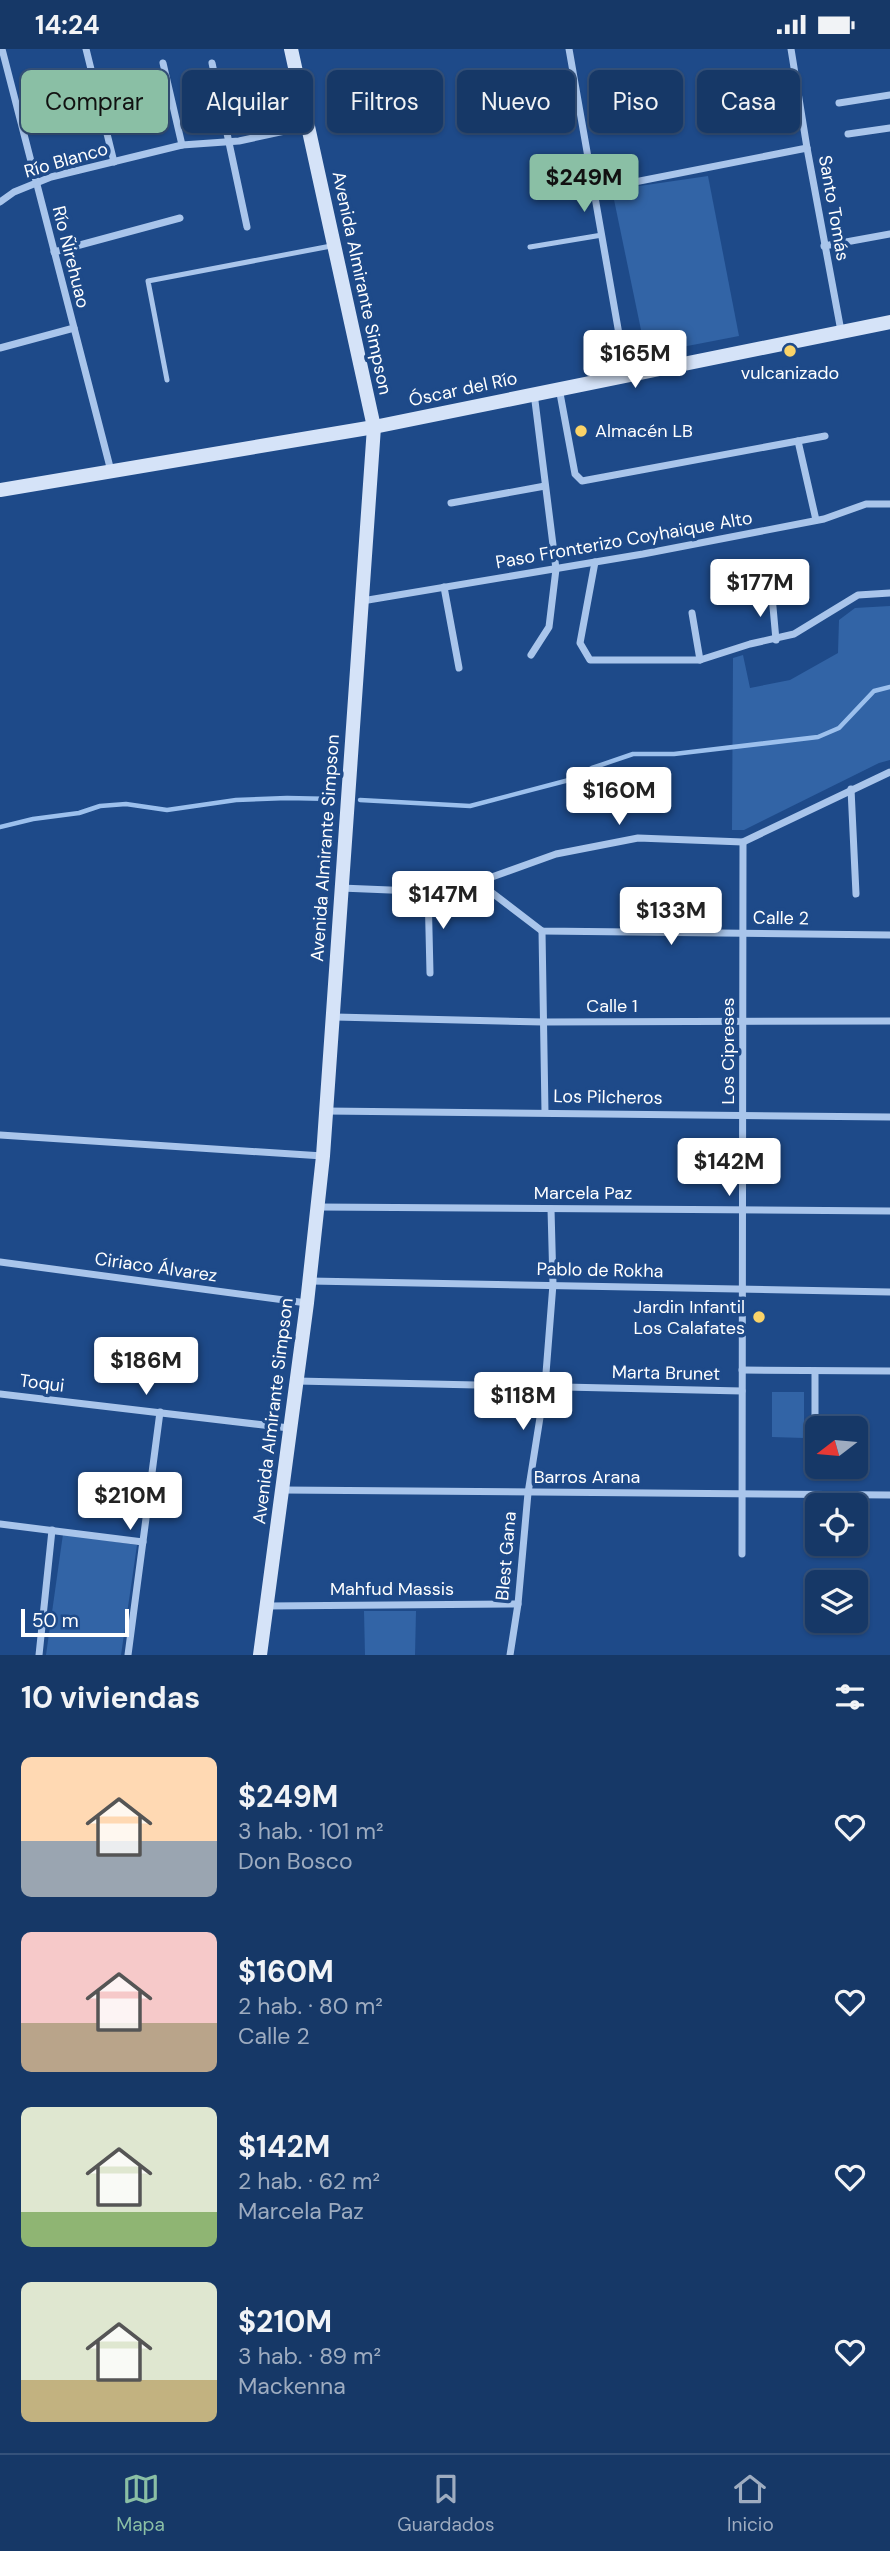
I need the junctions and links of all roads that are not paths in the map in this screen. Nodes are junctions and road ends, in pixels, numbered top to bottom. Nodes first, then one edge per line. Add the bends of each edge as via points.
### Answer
1 (2, 49) edge
2 (86, 49) edge
3 (291, 49) edge
4 (569, 49) edge
5 (791, 49) edge
6 (163, 63) dead end
7 (212, 63) dead end
8 (296, 70) edge
9 (890, 95) edge
10 (839, 103) dead end
11 (890, 128) edge
12 (275, 133) edge
13 (310, 133) edge
14 (848, 134) dead end
15 (229, 143) junction
16 (182, 145) junction
17 (807, 148) junction
18 (114, 162) junction
19 (36, 183) junction
20 (594, 190) junction
21 (0, 202) edge
22 (180, 218) dead end
23 (247, 227) dead end
24 (890, 234) edge
25 (602, 235) junction
26 (334, 246) junction
27 (824, 246) junction
28 (530, 247) dead end
29 (54, 252) junction
30 (890, 322) edge
31 (74, 328) junction
32 (841, 331) junction
33 (0, 348) edge
34 (626, 374) junction
35 (167, 380) dead end
36 (559, 388) junction
37 (534, 393) junction
38 (374, 427) junction
39 (825, 436) dead end
40 (798, 441) junction
41 (112, 472) junction
42 (545, 486) junction
43 (0, 490) edge
44 (451, 503) dead end
45 (890, 504) edge
46 (816, 520) junction
47 (595, 562) junction
48 (556, 569) junction
49 (443, 587) junction
50 (890, 593) edge
51 (772, 596) dead end
52 (361, 601) junction
53 (692, 613) dead end
54 (776, 640) junction
55 (531, 655) dead end
56 (700, 660) junction
57 (458, 669) dead end
58 (890, 772) edge
59 (852, 789) junction
60 (743, 842) junction
61 (478, 882) junction
62 (341, 888) junction
63 (428, 889) junction
64 (856, 894) dead end
65 (542, 931) junction
66 (744, 934) junction
67 (890, 935) edge
68 (430, 973) dead end
69 (335, 1017) junction
70 (744, 1021) junction
71 (890, 1021) edge
72 (543, 1022) junction
73 (326, 1111) junction
74 (545, 1112) junction
75 (743, 1115) junction
76 (890, 1117) edge
77 (0, 1135) edge
78 (323, 1156) junction
79 (318, 1207) junction
80 (551, 1209) junction
81 (743, 1210) junction
82 (890, 1211) edge
83 (0, 1262) edge
84 (310, 1280) junction
85 (553, 1285) junction
86 (742, 1288) junction
87 (890, 1292) edge
88 (307, 1303) junction
89 (742, 1370) junction
90 (815, 1371) junction
91 (890, 1371) edge
92 (296, 1381) junction
93 (545, 1387) junction
94 (742, 1391) junction
95 (0, 1394) edge
96 (160, 1412) junction
97 (815, 1416) edge
98 (289, 1428) junction
99 (283, 1490) junction
100 (527, 1493) junction
101 (741, 1494) junction
102 (890, 1495) edge
103 (0, 1524) edge
104 (52, 1530) junction
105 (143, 1542) junction
106 (742, 1555) dead end
107 (518, 1604) junction
108 (267, 1606) junction
109 (39, 1655) edge
110 (128, 1655) edge
111 (260, 1655) edge
112 (510, 1655) edge

1 - 19 street, Río Ñirehuao
2 - 18 street
3 - 8 street, Avenida Almirante Simpson
4 - 20 street
5 - 17 street, Santo Tomás
6 - 16 street
7 - 15 street
9 - 10 street
11 - 14 street
12 - 15 street, Río Blanco
13 - 26 street, Avenida Almirante Simpson
15 - 16 street, Río Blanco
15 - 23 street
16 - 18 street, Río Blanco
17 - 20 street
17 - 27 street, Santo Tomás
18 - 19 street, Río Blanco
19 - 21 street, Río Blanco
19 - 29 street, Río Ñirehuao
20 - 25 street
22 - 29 street
24 - 27 street
25 - 28 lane
25 - 34 street
26 - 35 lane via 148,281
26 - 38 street, Avenida Almirante Simpson
27 - 32 street, Santo Tomás
29 - 31 street, Río Ñirehuao
30 - 32 street, Óscar del Río
31 - 33 street
31 - 41 street, Río Ñirehuao
32 - 34 street, Óscar del Río
34 - 36 street, Óscar del Río
36 - 37 street, Óscar del Río
36 - 40 street via 575,474 582,481
37 - 38 street, Óscar del Río
37 - 42 street
38 - 41 street, Óscar del Río
38 - 52 street, Avenida Almirante Simpson
39 - 40 street
40 - 46 street
41 - 43 street, Óscar del Río
42 - 44 street
42 - 48 street
45 - 46 street, Paso Fronterizo Coyhaique Alto via 866,505
46 - 47 street, Paso Fronterizo Coyhaique Alto
47 - 48 street, Paso Fronterizo Coyhaique Alto
47 - 56 street via 580,643 590,660
48 - 49 street, Paso Fronterizo Coyhaique Alto
48 - 55 street via 549,627
49 - 52 street, Paso Fronterizo Coyhaique Alto
49 - 57 street
50 - 54 street via 858,595
51 - 54 street
52 - 62 street, Avenida Almirante Simpson
53 - 56 street
54 - 56 street
58 - 59 street
59 - 60 street
59 - 64 street
60 - 61 street via 638,838 556,853
60 - 66 street, Los Cipreses
61 - 63 street
61 - 65 street
62 - 63 street
62 - 69 street, Avenida Almirante Simpson
63 - 68 street
65 - 66 street, Calle 2
65 - 72 street
66 - 67 street, Calle 2
66 - 70 street, Los Cipreses
69 - 72 street, Calle 1
69 - 73 street, Avenida Almirante Simpson
70 - 71 street, Calle 1
70 - 72 street, Calle 1
70 - 75 street, Los Cipreses
72 - 74 street
73 - 74 street, Los Pilcheros
73 - 78 street, Avenida Almirante Simpson
74 - 75 street, Los Pilcheros
75 - 76 street, Los Pilcheros
75 - 81 street, Los Cipreses
77 - 78 street
78 - 79 street, Avenida Almirante Simpson
79 - 80 street, Marcela Paz
79 - 84 street, Avenida Almirante Simpson
80 - 81 street, Marcela Paz
80 - 85 street, Blest Gana
81 - 82 street, Marcela Paz
81 - 86 street, Los Cipreses
83 - 88 street, Ciriaco Álvarez
84 - 85 street, Pablo de Rokha
84 - 88 street, Avenida Almirante Simpson
85 - 86 street, Pablo de Rokha
85 - 93 street, Blest Gana
86 - 87 street, Pablo de Rokha
86 - 89 street, Los Cipreses
88 - 92 street, Avenida Almirante Simpson
89 - 90 street, Marta Brunet
89 - 94 street, Los Cipreses
90 - 91 street, Marta Brunet
90 - 97 street
92 - 93 street, Marta Brunet
92 - 98 street, Avenida Almirante Simpson
93 - 94 street, Marta Brunet
93 - 100 street, Blest Gana
94 - 101 street, Los Cipreses
95 - 96 street, Toqui
96 - 98 street, Toqui
96 - 105 street
98 - 99 street, Avenida Almirante Simpson
99 - 100 street, Barros Arana
99 - 108 street, Avenida Almirante Simpson
100 - 101 street, Barros Arana
100 - 107 street, Blest Gana
101 - 102 street, Barros Arana
101 - 106 street, Los Cipreses
103 - 104 street
104 - 105 street
104 - 109 street
105 - 110 street
107 - 108 street, Mahfud Massis
107 - 112 street, Blest Gana
108 - 111 street, Avenida Almirante Simpson

